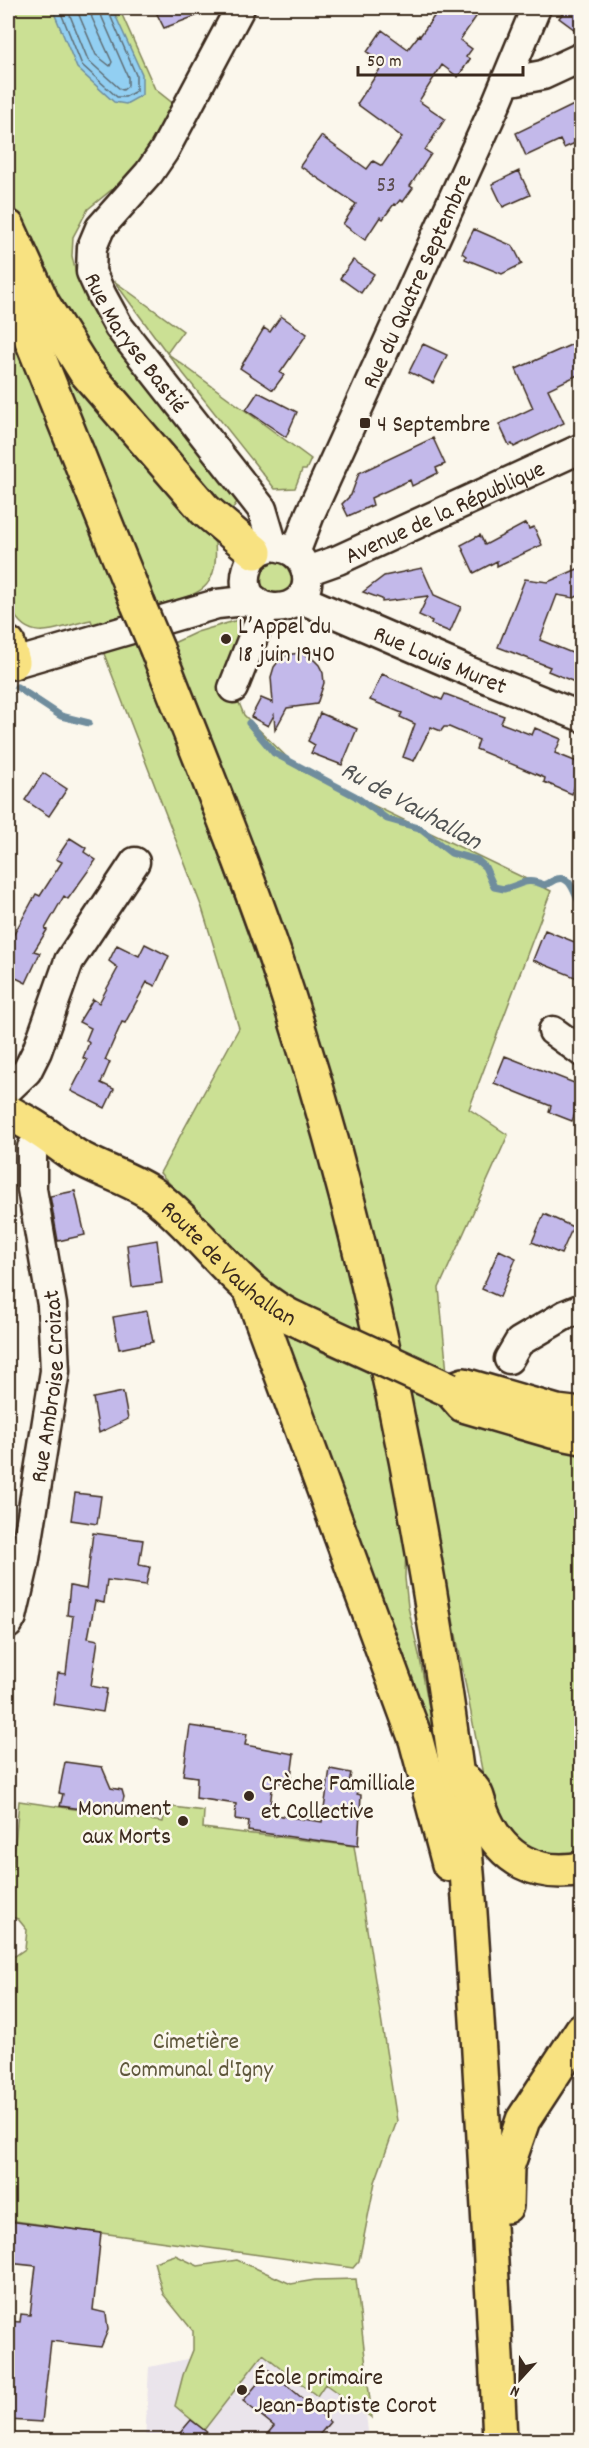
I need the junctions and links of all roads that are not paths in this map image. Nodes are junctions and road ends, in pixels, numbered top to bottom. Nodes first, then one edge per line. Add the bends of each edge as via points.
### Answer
1 (240, 8) edge
2 (536, 8) edge
3 (582, 57) edge
4 (506, 82) junction
5 (8, 227) edge
6 (8, 281) edge
7 (582, 448) edge
8 (271, 573) junction
9 (9, 657) edge
10 (233, 688) dead end
11 (582, 717) edge
12 (135, 862) dead end
13 (553, 1031) dead end
14 (582, 1052) edge
15 (8, 1089) edge
16 (8, 1112) edge
17 (20, 1142) edge
18 (77, 1157) junction
19 (251, 1291) junction
20 (582, 1308) edge
21 (508, 1359) dead end
22 (450, 1390) junction
23 (582, 1415) edge
24 (582, 1437) edge
25 (8, 1624) edge
26 (457, 1773) junction
27 (582, 1869) edge
28 (468, 1887) junction
29 (582, 2030) edge
30 (490, 2239) junction
31 (500, 2440) edge

1 - 8 street, Rue Maryse Bastié via 164,151 100,228 92,247 91,272 119,327 262,509
2 - 4 street, Rue du Quatre Septembre
3 - 4 street via 543,75
4 - 8 street, Rue du Quatre Septembre via 310,514
5 - 8 main road via 43,304 85,371 205,510
6 - 26 main road, bridge via 207,774 276,959 328,1130 365,1271 402,1445 440,1653
7 - 8 street, Avenue de la République via 338,560
8 - 9 street, Avenue de la République via 217,604
8 - 10 street, Rue du Quatre Septembre
8 - 11 street, Rue Louis Muret via 276,609 301,598
12 - 15 street via 69,961 37,1051 27,1071
13 - 14 street
16 - 18 main road, Route de Vauhallan
17 - 18 main road, Route de Vauhallan
17 - 25 street, Rue Ambroise Croizat via 52,1305 55,1371 26,1550
18 - 19 main road, Route de Vauhallan via 136,1184 168,1206
19 - 22 main road, Route de Vauhallan, bridge via 302,1322
19 - 28 main road via 416,1740 447,1863
20 - 21 street via 519,1342
22 - 23 main road, Route de Vauhallan via 464,1385 557,1412
22 - 24 main road, Route de Vauhallan via 463,1405
26 - 27 main road via 477,1792 491,1834 508,1853 533,1868 561,1872
26 - 28 main road
28 - 30 main road
29 - 30 main road via 523,2120 507,2168 506,2217
30 - 31 main road

